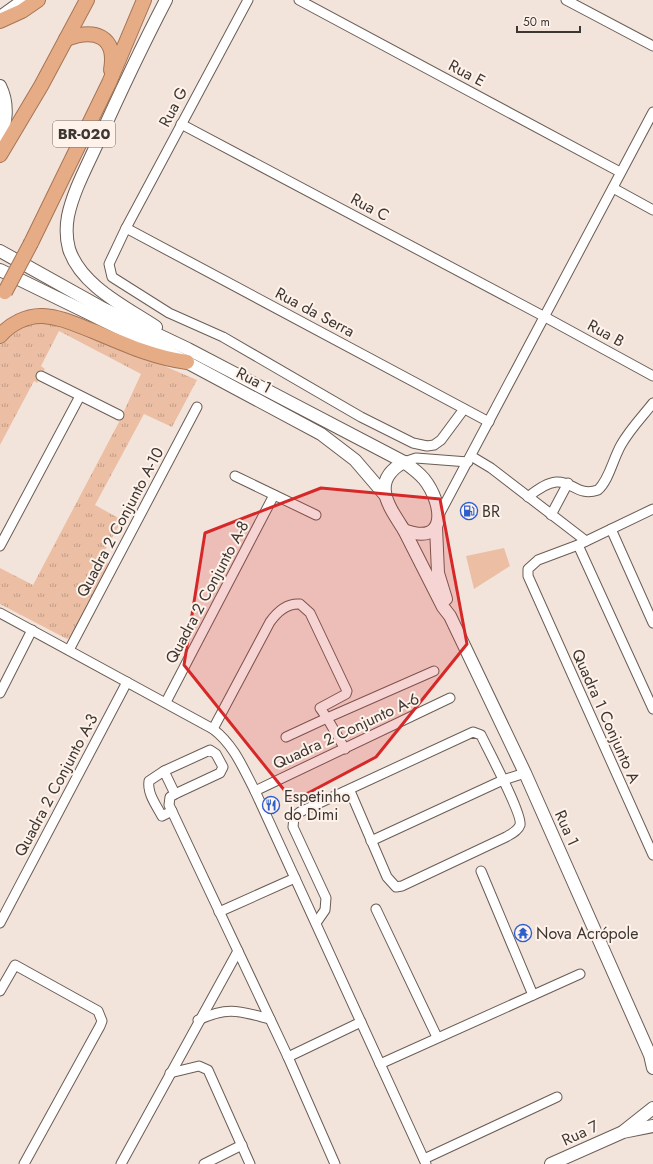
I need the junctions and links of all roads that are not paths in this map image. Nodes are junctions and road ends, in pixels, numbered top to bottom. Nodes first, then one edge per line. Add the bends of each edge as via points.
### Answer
1 (24, 0) edge
2 (38, 0) edge
3 (87, 0) edge
4 (144, 0) edge
5 (166, 0) edge
6 (248, 0) edge
7 (299, 0) edge
8 (566, 0) edge
9 (0, 17) edge
10 (0, 21) edge
11 (66, 39) junction
12 (653, 46) edge
13 (109, 83) junction
14 (0, 86) edge
15 (653, 112) edge
16 (181, 124) junction
17 (0, 144) edge
18 (0, 155) edge
19 (620, 172) junction
20 (613, 188) junction
21 (653, 210) edge
22 (126, 228) junction
23 (0, 251) edge
24 (0, 270) edge
25 (2, 297) edge
26 (545, 317) junction
27 (0, 336) edge
28 (188, 356) junction
29 (41, 376) dead end
30 (653, 376) edge
31 (80, 396) junction
32 (653, 403) edge
33 (197, 407) dead end
34 (464, 409) junction
35 (119, 415) dead end
36 (489, 422) junction
37 (470, 459) junction
38 (450, 461) junction
39 (404, 462) junction
40 (235, 476) dead end
41 (460, 477) junction
42 (568, 483) junction
43 (274, 495) junction
44 (385, 495) junction
45 (528, 497) junction
46 (653, 509) edge
47 (440, 513) junction
48 (551, 515) junction
49 (316, 516) dead end
50 (436, 527) junction
51 (611, 529) junction
52 (404, 530) junction
53 (582, 543) junction
54 (0, 546) edge
55 (0, 613) edge
56 (450, 616) junction
57 (653, 623) edge
58 (32, 630) junction
59 (69, 650) junction
60 (434, 671) dead end
61 (127, 682) junction
62 (0, 693) edge
63 (450, 698) dead end
64 (166, 702) junction
65 (653, 709) edge
66 (327, 718) junction
67 (214, 729) junction
68 (286, 737) dead end
69 (345, 749) junction
70 (164, 772) junction
71 (525, 773) junction
72 (503, 780) junction
73 (350, 790) junction
74 (255, 791) junction
75 (175, 794) junction
76 (172, 811) junction
77 (371, 841) junction
78 (653, 855) edge
79 (481, 871) dead end
80 (295, 878) junction
81 (376, 909) dead end
82 (219, 912) junction
83 (0, 923) edge
84 (316, 923) junction
85 (238, 951) junction
86 (580, 974) dead end
87 (0, 991) edge
88 (533, 995) junction
89 (270, 1019) junction
90 (198, 1020) junction
91 (361, 1022) junction
92 (437, 1037) junction
93 (652, 1057) edge
94 (288, 1058) junction
95 (380, 1064) junction
96 (653, 1068) edge
97 (170, 1073) junction
98 (557, 1097) dead end
99 (653, 1108) edge
100 (653, 1126) edge
101 (623, 1132) junction
102 (242, 1145) junction
103 (425, 1161) edge
104 (24, 1164) edge
105 (121, 1164) edge
106 (204, 1164) edge
107 (250, 1164) edge
108 (335, 1164) edge
109 (551, 1164) edge

1 - 9 main road
2 - 10 highway
3 - 11 highway
4 - 13 highway, BR-020
5 - 28 main road via 133,64 76,190 68,216 66,234 69,250 75,262 95,285
6 - 16 street, Rua G
7 - 19 street, Rua E
8 - 12 street
11 - 13 highway via 87,34 103,38 112,52 113,59
11 - 18 highway
13 - 25 highway, BR-020, bridge
14 - 17 main road via 6,100 6,117
15 - 19 street
16 - 22 street, Rua G
16 - 26 street, Rua C
19 - 20 street
20 - 21 street
20 - 26 street
22 - 34 street, Rua da Serra
22 - 34 street, Rua G via 109,264 112,277 152,303 189,323 223,337 361,417 413,443 427,446 441,440
23 - 28 main road
24 - 28 main road, Rua 1 via 92,315
26 - 30 street, Rua B
26 - 36 street
27 - 28 highway via 22,320 32,316 44,316 72,323 135,349 170,360
28 - 39 main road, Rua 1
28 - 44 main road, Rua 1 via 321,434 355,460
29 - 31 street
31 - 35 street
31 - 54 street
32 - 42 street via 631,428 601,487 592,492 584,492
33 - 59 street, Quadra 2 Conjunto A-10
34 - 36 street, Rua da Serra
36 - 37 street
37 - 38 street
37 - 41 street
37 - 45 street via 491,468
38 - 39 street via 416,458
38 - 41 street via 457,467
39 - 44 main road via 393,468 387,477
39 - 47 main road via 424,478
40 - 43 street
41 - 47 street
42 - 45 street via 556,481 546,484
42 - 48 street
43 - 49 street
43 - 64 street, Quadra 2 Conjunto A-8
44 - 52 main road
45 - 48 street
46 - 51 street
47 - 50 main road
48 - 53 street
50 - 52 main road via 421,535
50 - 56 main road via 438,573
51 - 53 street
51 - 57 street
52 - 56 main road
53 - 65 street
53 - 78 street, Quadra 1 Conjunto A via 531,565 528,576
55 - 58 street
56 - 71 main road, Rua 1
58 - 59 street
58 - 62 street
59 - 61 street
60 - 66 street
61 - 64 street
61 - 83 street, Quadra 2 Conjunto A-3
63 - 69 street, Quadra 2 Conjunto A-6
64 - 67 street
66 - 67 street via 320,708 346,694 347,689 310,613 300,604 284,607 276,613
66 - 68 street
66 - 69 street
67 - 74 street via 235,751
69 - 74 street, Quadra 2 Conjunto A-6
70 - 75 street
70 - 75 street via 210,750 216,754 223,767 220,773
70 - 76 street via 149,781 148,787 162,816
71 - 72 street
71 - 93 main road, Rua 1
72 - 73 street via 481,735 473,732
72 - 77 street
72 - 77 street via 520,821 520,826 515,832 402,886 396,887 386,877
73 - 77 street
73 - 84 street via 300,812 292,821 326,898 325,910
74 - 80 street
75 - 76 street via 168,801
76 - 82 street
79 - 88 street
80 - 82 street
80 - 84 street
81 - 92 street
82 - 85 street
84 - 91 street
85 - 89 street
85 - 90 street
86 - 88 street
87 - 104 street via 15,965 98,1011 102,1020
88 - 92 street
89 - 90 street via 231,1010
89 - 94 street
90 - 97 street
91 - 94 street
91 - 95 street
92 - 95 street
93 - 96 main road, Rua 1
94 - 108 street
95 - 103 street
97 - 102 street via 200,1066 208,1070
97 - 105 street
98 - 103 street
99 - 101 main road, Rua 7
100 - 101 main road, Rua 7
101 - 109 main road, Rua 7
102 - 106 street
102 - 107 street

